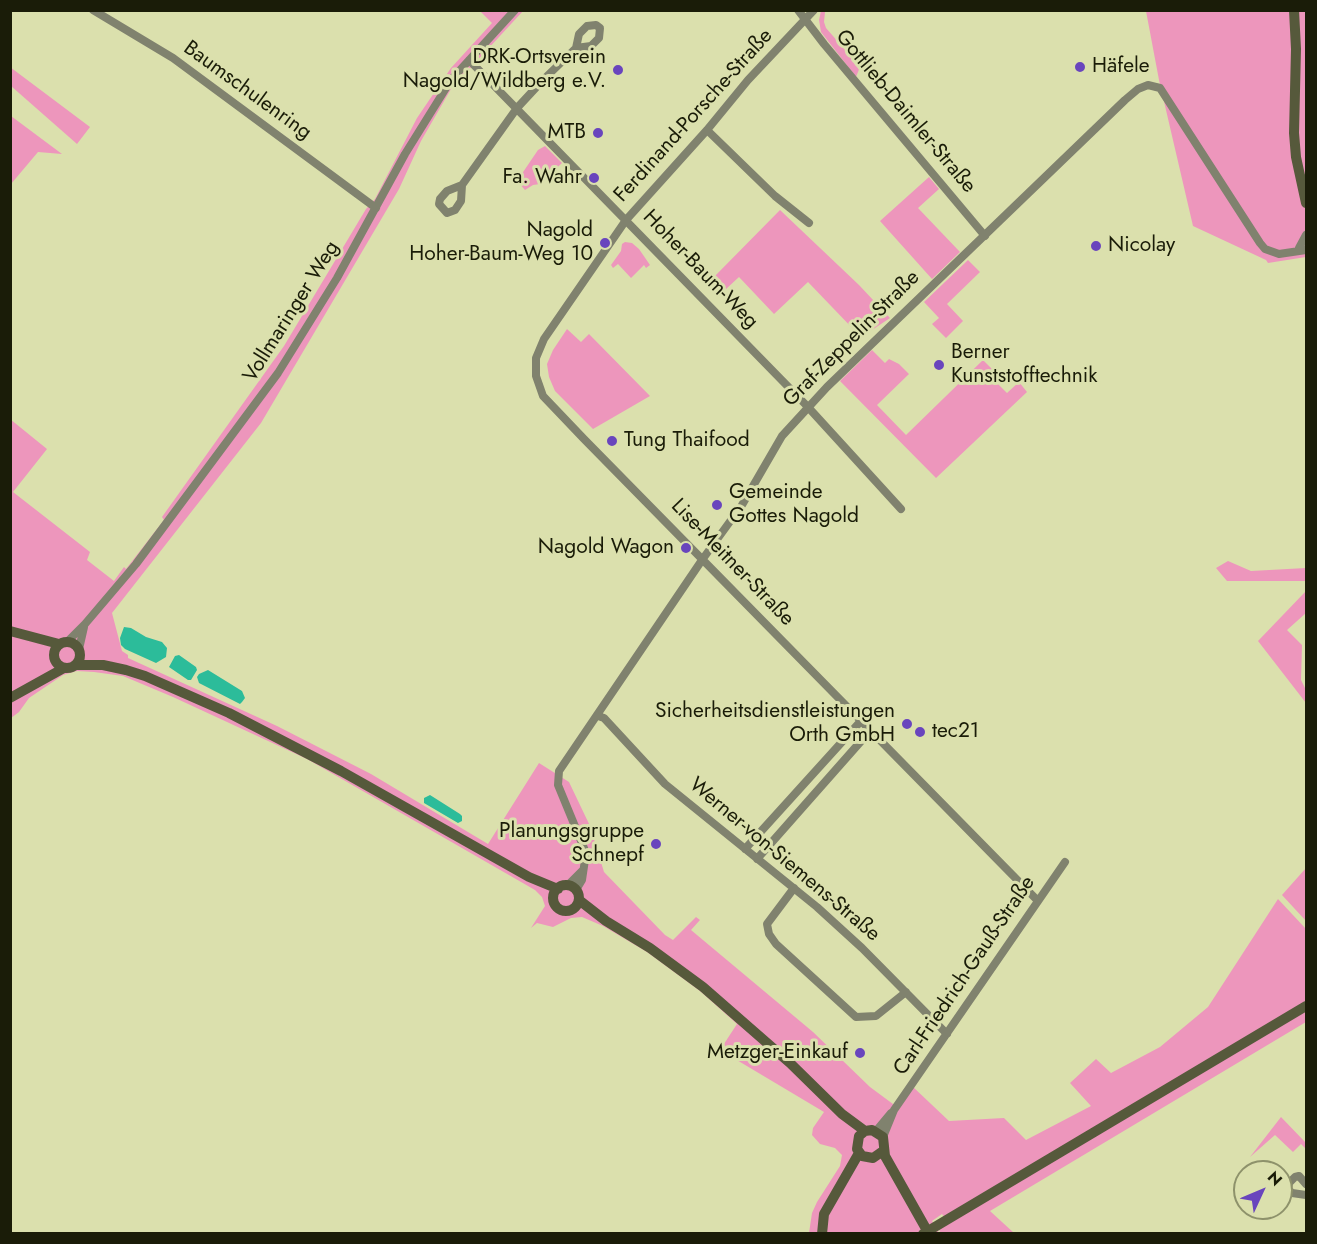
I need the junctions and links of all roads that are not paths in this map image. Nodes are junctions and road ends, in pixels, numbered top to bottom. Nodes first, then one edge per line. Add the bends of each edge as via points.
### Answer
1 (93, 10) edge
2 (515, 10) edge
3 (798, 10) edge
4 (814, 10) edge
5 (1294, 10) edge
6 (806, 20) junction
7 (576, 48) dead end
8 (469, 60) junction
9 (516, 108) junction
10 (707, 130) junction
11 (462, 185) dead end
12 (1306, 203) edge
13 (376, 208) junction
14 (626, 220) junction
15 (809, 223) dead end
16 (1306, 235) edge
17 (986, 236) junction
18 (1306, 243) edge
19 (1300, 250) edge
20 (807, 406) junction
21 (901, 509) dead end
22 (702, 560) junction
23 (85, 624) junction
24 (10, 631) edge
25 (59, 649) junction
26 (74, 659) junction
27 (40, 681) junction
28 (10, 698) edge
29 (598, 716) junction
30 (860, 722) junction
31 (870, 732) junction
32 (745, 849) junction
33 (757, 859) junction
34 (1065, 862) dead end
35 (795, 888) junction
36 (568, 895) junction
37 (1038, 901) junction
38 (906, 992) junction
39 (1306, 1006) edge
40 (947, 1034) junction
41 (871, 1134) junction
42 (871, 1155) junction
43 (1306, 1184) edge
44 (1306, 1195) edge
45 (822, 1233) edge
46 (922, 1233) edge
47 (928, 1233) edge

1 - 13 street, Baumschulenring via 173,58
2 - 8 street, Vollmaringer Weg
3 - 6 street, Gottlieb-Daimler-Straße
4 - 6 street, Ferdinand-Porsche-Straße
5 - 12 street via 1294,133
6 - 10 street, Ferdinand-Porsche-Straße
6 - 17 street, Gottlieb-Daimler-Straße
7 - 9 street
8 - 9 street, Hoher-Baum-Weg
8 - 13 street, Vollmaringer Weg via 447,85
9 - 11 street
9 - 14 street, Hoher-Baum-Weg
10 - 14 street, Ferdinand-Porsche-Straße
10 - 15 street
13 - 23 street, Vollmaringer Weg via 278,373 143,555
14 - 20 street, Hoher-Baum-Weg
14 - 22 street, Lise-Meitner-Straße via 544,339 536,358 536,376 543,396
16 - 19 street
17 - 19 street, Graf-Zeppelin-Straße via 1125,100 1138,89 1155,85 1165,94 1260,243 1279,254
17 - 20 street, Graf-Zeppelin-Straße
18 - 19 street
20 - 21 street, Hoher-Baum-Weg
20 - 22 street, Graf-Zeppelin-Straße via 782,436 742,505
22 - 29 street, Graf-Zeppelin-Straße
22 - 30 street, Lise-Meitner-Straße
23 - 25 street, Vollmaringer Weg
23 - 26 street, Vollmaringer Weg
24 - 25 street
25 - 26 street
25 - 26 street via 73,643
25 - 27 street
26 - 27 street
26 - 36 street via 145,676 282,739
27 - 28 street
29 - 32 street, Werner-von-Siemens-Straße via 665,784
29 - 36 street, Graf-Zeppelin-Straße via 557,778 586,859 582,880
30 - 31 street, Lise-Meitner-Straße
30 - 32 street
31 - 33 street
31 - 37 street, Lise-Meitner-Straße
32 - 33 street, Werner-von-Siemens-Straße
33 - 35 street, Werner-von-Siemens-Straße
34 - 37 street, Carl-Friedrich-Gauß-Straße
35 - 38 street, Werner-von-Siemens-Straße
35 - 38 street via 767,924 776,944 856,1017 876,1016
36 - 41 street via 703,987 842,1114
37 - 40 street, Carl-Friedrich-Gauß-Straße
38 - 40 street, Werner-von-Siemens-Straße
39 - 46 street
40 - 41 street, Carl-Friedrich-Gauß-Straße via 894,1110
41 - 42 street via 885,1142
41 - 42 street via 856,1144
42 - 45 street via 848,1174 824,1214
42 - 47 street via 895,1175
43 - 44 street via 1295,1177 1288,1189

